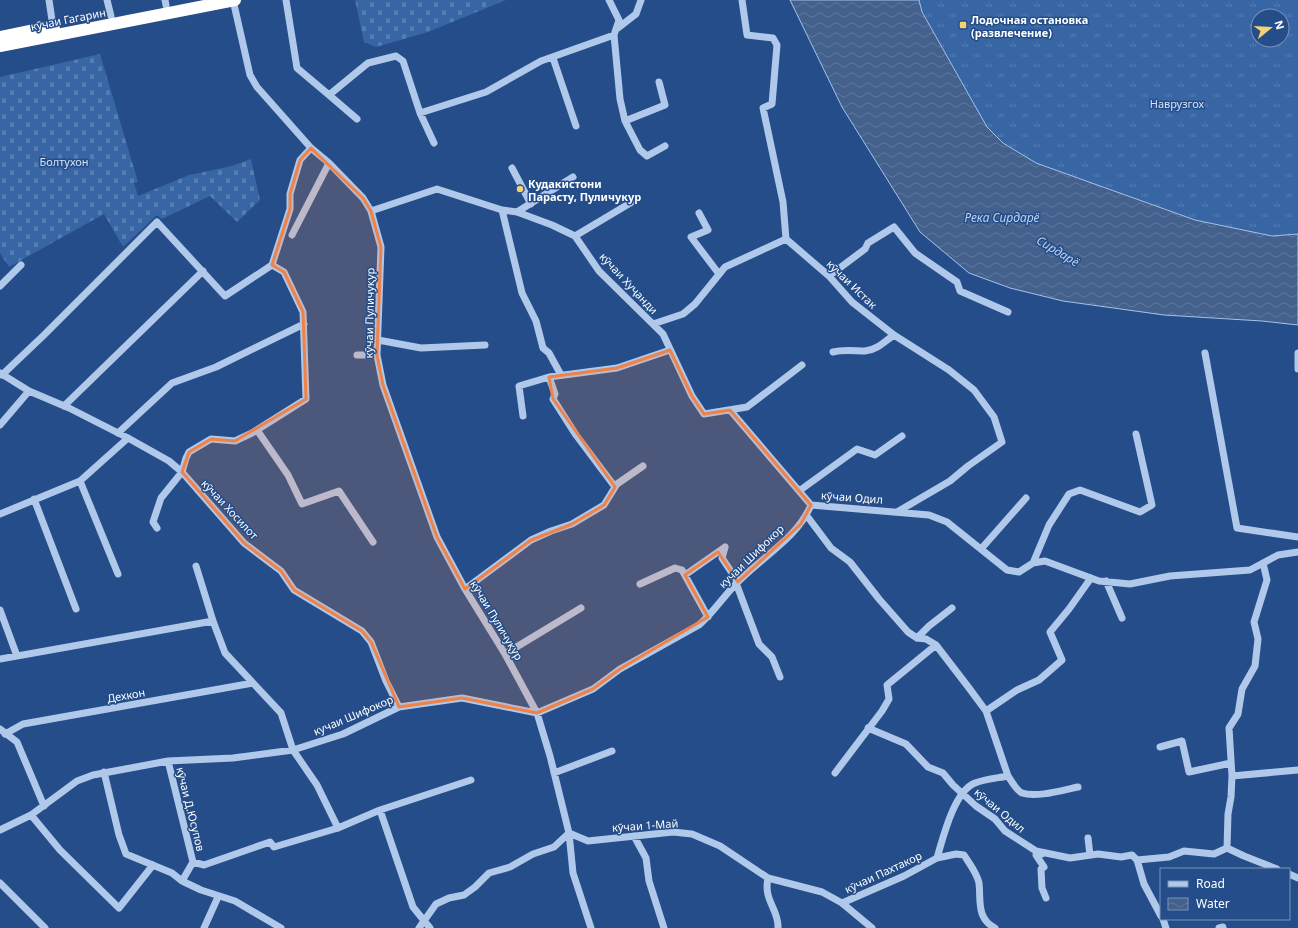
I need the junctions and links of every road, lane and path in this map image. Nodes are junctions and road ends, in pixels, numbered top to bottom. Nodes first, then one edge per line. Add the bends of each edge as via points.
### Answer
1 (49, 0) edge
2 (107, 0) edge
3 (194, 0) edge
4 (233, 0) edge
5 (286, 0) edge
6 (608, 0) edge
7 (641, 0) edge
8 (742, 0) edge
9 (165, 3) edge
10 (111, 16) junction
11 (53, 27) junction
12 (616, 31) junction
13 (0, 37) edge
14 (0, 46) edge
15 (553, 58) junction
16 (659, 82) dead end
17 (329, 95) junction
18 (420, 113) junction
19 (357, 119) dead end
20 (624, 121) junction
21 (576, 126) dead end
22 (434, 143) dead end
23 (665, 146) dead end
24 (311, 148) junction
25 (329, 163) junction
26 (512, 168) dead end
27 (573, 177) dead end
28 (637, 199) dead end
29 (531, 204) junction
30 (502, 210) junction
31 (371, 211) junction
32 (517, 212) junction
33 (699, 213) dead end
34 (292, 235) dead end
35 (575, 236) junction
36 (786, 239) junction
37 (21, 265) dead end
38 (272, 265) junction
39 (203, 270) junction
40 (719, 274) junction
41 (829, 276) junction
42 (0, 286) edge
43 (1008, 312) dead end
44 (304, 324) junction
45 (653, 324) junction
46 (894, 335) junction
47 (378, 340) junction
48 (485, 345) dead end
49 (670, 350) junction
50 (833, 352) dead end
51 (1205, 353) dead end
52 (1298, 353) edge
53 (357, 355) dead end
54 (377, 355) junction
55 (802, 365) dead end
56 (1298, 369) edge
57 (1, 374) edge
58 (561, 375) junction
59 (549, 377) junction
60 (29, 391) junction
61 (64, 406) junction
62 (730, 410) junction
63 (523, 416) dead end
64 (0, 425) edge
65 (257, 430) junction
66 (118, 433) junction
67 (1136, 434) dead end
68 (902, 436) dead end
69 (128, 438) junction
70 (642, 466) dead end
71 (182, 472) junction
72 (80, 481) junction
73 (615, 487) junction
74 (799, 491) junction
75 (1026, 498) dead end
76 (34, 499) junction
77 (812, 506) junction
78 (897, 512) junction
79 (0, 514) edge
80 (807, 516) junction
81 (157, 528) dead end
82 (1298, 537) edge
83 (373, 542) dead end
84 (981, 549) junction
85 (1298, 552) edge
86 (1033, 563) junction
87 (1263, 563) junction
88 (196, 566) dead end
89 (118, 574) dead end
90 (685, 575) junction
91 (1091, 578) junction
92 (1106, 581) junction
93 (737, 582) junction
94 (640, 584) dead end
95 (465, 589) junction
96 (581, 608) dead end
97 (952, 608) dead end
98 (76, 609) dead end
99 (0, 610) edge
100 (708, 617) junction
101 (1122, 618) dead end
102 (213, 621) junction
103 (917, 638) junction
104 (936, 645) junction
105 (505, 654) junction
106 (17, 656) junction
107 (0, 659) edge
108 (780, 677) dead end
109 (253, 683) junction
110 (399, 707) junction
111 (986, 711) junction
112 (536, 713) junction
113 (868, 728) junction
114 (0, 729) edge
115 (6, 734) junction
116 (1160, 747) dead end
117 (293, 750) junction
118 (612, 751) dead end
119 (168, 762) junction
120 (1231, 763) junction
121 (1298, 770) edge
122 (104, 772) junction
123 (554, 773) junction
124 (835, 773) dead end
125 (1008, 776) junction
126 (1232, 776) junction
127 (471, 780) dead end
128 (1078, 787) dead end
129 (963, 793) junction
130 (44, 806) junction
131 (380, 810) junction
132 (31, 815) junction
133 (338, 828) junction
134 (0, 830) edge
135 (569, 833) junction
136 (634, 836) junction
137 (1088, 838) dead end
138 (1227, 848) junction
139 (1043, 854) junction
140 (1090, 855) junction
141 (937, 858) junction
142 (1137, 860) junction
143 (193, 862) junction
144 (153, 865) junction
145 (1275, 868) edge
146 (768, 878) junction
147 (182, 881) junction
148 (0, 883) edge
149 (218, 897) junction
150 (1046, 898) dead end
151 (842, 903) junction
152 (1160, 914) edge
153 (425, 920) junction
154 (45, 928) edge
155 (204, 928) edge
156 (281, 928) edge
157 (419, 928) edge
158 (430, 928) edge
159 (591, 928) edge
160 (664, 928) edge
161 (778, 928) edge
162 (872, 928) edge
163 (995, 928) edge

1 - 11 street
2 - 10 street, кӯчаи Гагарин
3 - 9 highway, кӯчаи Гагарин
4 - 14 highway, кӯчаи Гагарин
4 - 24 street, кӯчаи Пуличуқур via 250,75 257,87
5 - 17 street via 297,68
6 - 12 street via 619,20
7 - 12 street via 636,14
8 - 36 street via 747,35 773,38 777,45 772,104 763,108 783,202
9 - 10 highway, кӯчаи Гагарин
10 - 11 highway, кӯчаи Гагарин
11 - 13 highway, кӯчаи Гагарин
12 - 15 street
12 - 20 street via 620,99
15 - 18 street via 541,61 486,92
15 - 21 street
16 - 20 street via 665,105
17 - 18 street via 368,63 396,56 403,61
17 - 19 street
18 - 22 street
20 - 23 street via 640,150 647,156
24 - 25 street, кӯчаи Пуличуқур
24 - 38 street via 300,160 290,194 290,209
25 - 31 street, кӯчаи Пуличуқур via 363,198
25 - 34 street
26 - 29 street
27 - 29 street
28 - 35 street
29 - 32 street
30 - 31 street, кӯчаи Хуҷанди via 437,189
30 - 32 street, кӯчаи Хуҷанди
30 - 58 street via 522,293 536,322 543,348 549,353
31 - 47 street, кӯчаи Пуличуқур via 381,247
32 - 35 street, кӯчаи Хуҷанди
33 - 40 street via 708,230 692,237
35 - 45 street, кӯчаи Хуҷанди via 600,271
36 - 40 street via 725,267
36 - 41 street, кӯчаи Истак
37 - 42 street
38 - 39 street via 225,296
38 - 44 street via 284,272 303,312
39 - 57 street via 157,222 44,336
39 - 61 street
40 - 45 street via 695,304 683,314
41 - 43 street via 865,249 868,243 894,227 915,253 957,282 960,291
41 - 46 street, кӯчаи Истак via 852,302
44 - 65 street via 306,399
44 - 66 street via 216,368 172,383
45 - 49 street, кӯчаи Хуҷанди via 663,334
46 - 50 street via 877,348
46 - 78 street, кӯчаи Истак via 949,370 974,390 994,416 1002,442 950,481
47 - 48 street via 421,348
47 - 54 street, кӯчаи Пуличуқур
49 - 58 street via 617,368
49 - 62 street, кӯчаи Хуҷанди via 692,396 704,414
51 - 82 street via 1237,528
52 - 56 street
53 - 54 street
54 - 95 street, кӯчаи Пуличуқур via 383,385 425,506 437,537
55 - 62 street, кӯчаи Хуҷанди via 747,407
57 - 60 street, кӯчаи Хосилот
58 - 59 street
59 - 63 street via 519,386
59 - 73 street via 555,394 553,399
60 - 61 street, кӯчаи Хосилот
60 - 64 street
61 - 66 street, кӯчаи Хосилот
62 - 74 street
65 - 71 street via 235,441 211,439 189,452
65 - 83 street via 288,475 302,504 339,491
66 - 69 street, кӯчаи Хосилот
67 - 86 street via 1152,505 1140,512 1080,490 1069,494 1049,526
68 - 74 street via 875,455 857,449
69 - 71 street, кӯчаи Хосилот
69 - 72 street
70 - 73 street
71 - 81 street via 161,498 153,522
71 - 110 street, кӯчаи Хосилот via 244,543 281,571 294,590 362,632 371,642
72 - 76 street
72 - 89 street
73 - 95 street via 604,505 572,524 532,540
74 - 77 street
75 - 84 street
76 - 79 street
76 - 98 street
77 - 78 street, кӯчаи Одил
77 - 80 street, кӯчаи Одил
78 - 84 street, кӯчаи Одил via 929,515 947,522
80 - 93 street, кучаи Шифокор
80 - 103 street via 831,548 850,562 908,632
84 - 86 street, кӯчаи Одил via 1007,570 1019,572
85 - 87 street via 1278,555
86 - 91 street via 1045,561
87 - 92 street via 1250,570 1170,576 1130,584
87 - 120 street via 1267,580 1254,622 1258,639 1255,666 1242,689 1238,714 1228,728
88 - 102 street
90 - 93 street via 725,547 722,558
90 - 94 street via 682,570 676,568
90 - 100 street
91 - 92 street
91 - 111 street via 1070,609 1050,632 1062,660 1039,680 1017,690
92 - 101 street
93 - 100 street, кучаи Шифокор
93 - 108 street via 759,644 772,657
95 - 105 street, кӯчаи Пуличуқур
96 - 105 street
97 - 103 street
99 - 106 street
100 - 112 street, кучаи Шифокор via 699,625 620,669 593,689
102 - 106 street
102 - 109 street via 225,653
103 - 104 street via 926,639
104 - 111 street
104 - 113 street via 887,685 889,699
105 - 112 street, кӯчаи Пуличуқур
106 - 107 street
109 - 115 street, Дехкон via 23,724
109 - 117 street via 281,713
110 - 112 street, кучаи Шифокор via 462,698
110 - 117 street, кучаи Шифокор via 342,734
111 - 125 street
112 - 123 street, кӯчаи Пуличуқур
113 - 124 street
113 - 129 street, кӯчаи Одил via 906,744 928,767 943,773
114 - 115 street
115 - 130 street via 16,742
116 - 120 street via 1182,741 1189,772
117 - 119 street, кучаи Шифокор via 234,758
117 - 133 street via 317,786
118 - 123 street
119 - 122 street, кучаи Шифокор
119 - 143 street, кӯчаи Д.Юсупов
120 - 126 street
121 - 126 street
122 - 130 street, кучаи Шифокор via 77,781
122 - 144 street via 126,854
123 - 135 street, кӯчаи Пуличуқур
125 - 128 street via 1023,793 1040,794
125 - 129 street, кӯчаи Пахтакор via 975,783
126 - 138 street
127 - 131 street
129 - 139 street, кӯчаи Одил via 995,819 1005,831
129 - 141 street, кӯчаи Пахтакор via 950,818
130 - 132 street, кучаи Шифокор
131 - 133 street
131 - 153 street via 413,907
132 - 134 street, кучаи Шифокор
132 - 144 street via 60,850 119,908
133 - 143 street, кӯчаи Д.Юсупов via 274,847 270,842 209,864
135 - 136 street, кӯчаи 1-Май via 588,841
135 - 153 street via 554,847 533,854 510,867 489,873 464,895 436,904
135 - 159 street, кӯчаи Пуличуқур via 573,873
136 - 146 street, кӯчаи 1-Май via 673,832 692,834 720,846
136 - 160 street via 646,858 649,881
137 - 140 street
138 - 142 street, кӯчаи Одил via 1214,854 1184,851 1169,857
138 - 145 street
139 - 140 street, кӯчаи Одил via 1070,858
139 - 150 street via 1036,855 1044,867 1041,869 1042,888
140 - 142 street, кӯчаи Одил via 1132,855
141 - 151 street, кӯчаи Пахтакор via 904,876
141 - 163 street via 964,855 979,883 978,899 984,917 990,926
142 - 152 street via 1144,884
143 - 147 street, кӯчаи Д.Юсупов
144 - 147 street via 172,873
146 - 151 street, кӯчаи 1-Май via 822,892
146 - 161 street via 766,888 770,905 779,921
147 - 149 street
148 - 154 street
149 - 155 street
149 - 156 street via 235,901
151 - 162 street, кӯчаи 1-Май
153 - 157 street
153 - 158 street

